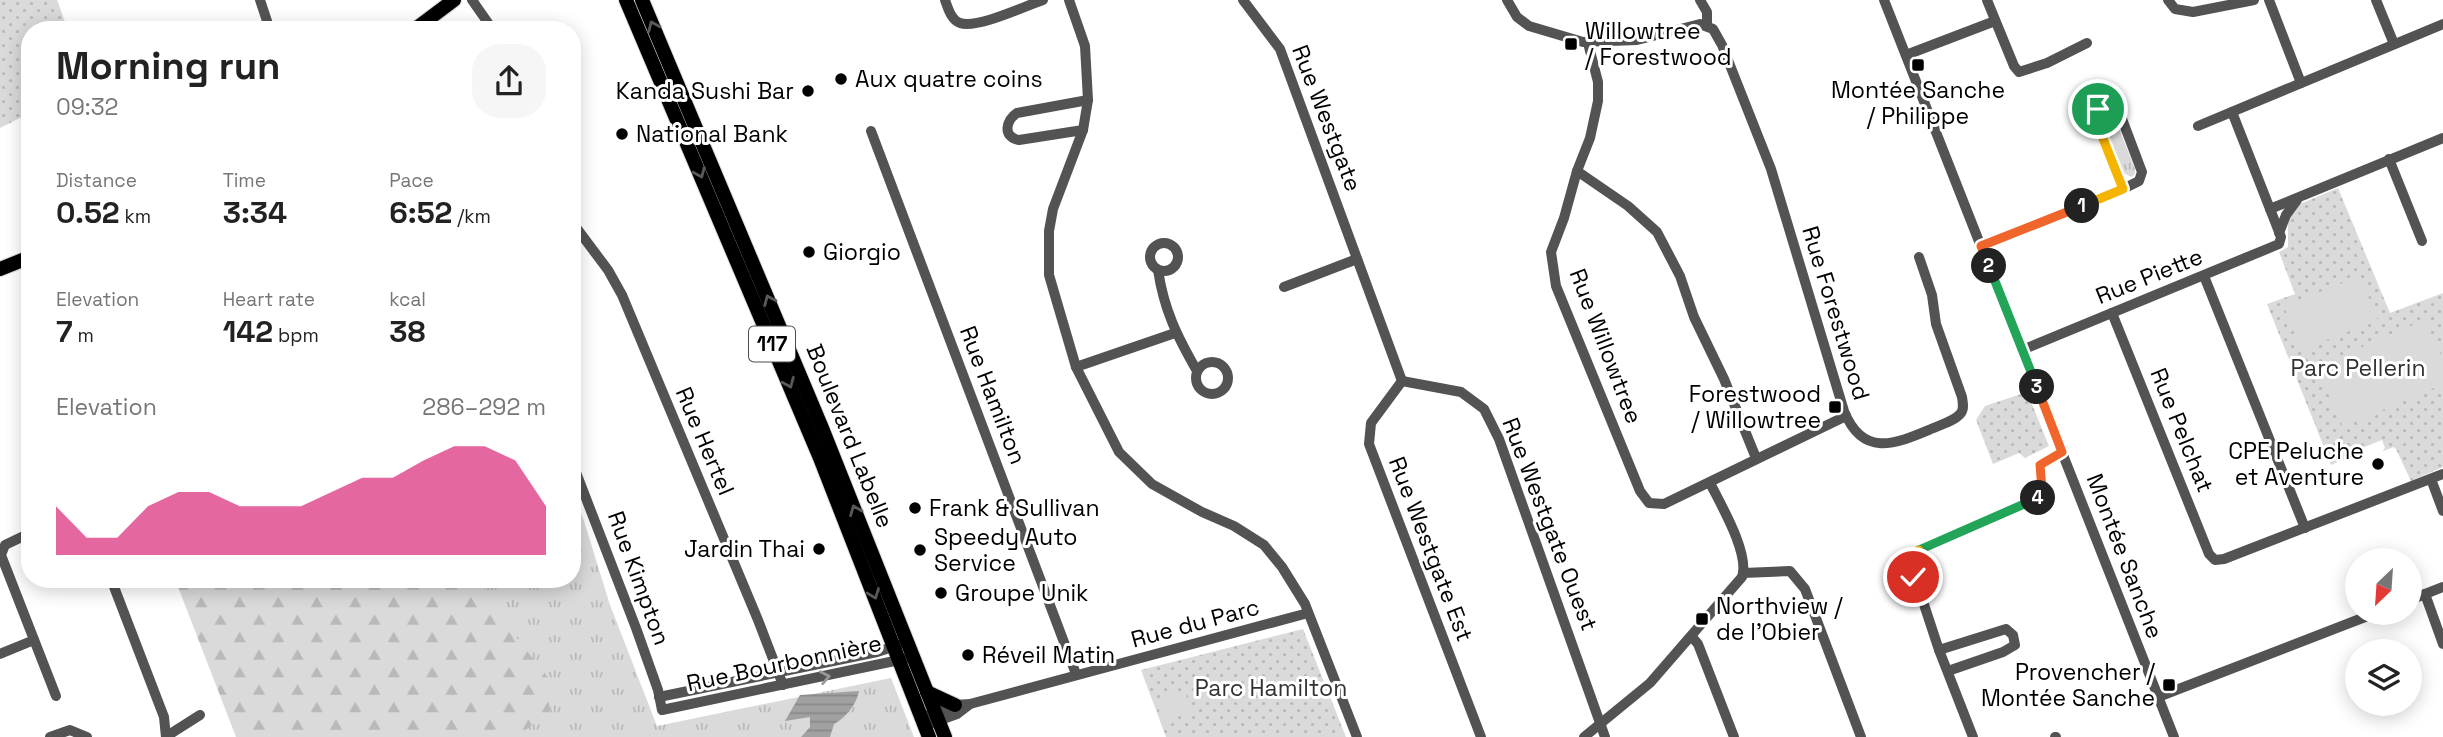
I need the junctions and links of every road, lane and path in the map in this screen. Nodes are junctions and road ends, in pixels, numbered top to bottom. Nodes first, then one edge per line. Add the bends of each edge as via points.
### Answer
1 (260, 0) edge
2 (454, 0) edge
3 (472, 0) edge
4 (626, 0) edge
5 (642, 0) edge
6 (945, 0) edge
7 (1043, 0) edge
8 (1069, 0) edge
9 (1243, 0) edge
10 (1507, 0) edge
11 (1700, 0) edge
12 (1884, 0) edge
13 (1987, 0) edge
14 (2168, 0) edge
15 (2254, 0) edge
16 (2269, 0) edge
17 (2376, 0) edge
18 (267, 21) edge
19 (426, 21) edge
20 (487, 21) edge
21 (1996, 21) junction
22 (2443, 24) edge
23 (1707, 25) junction
24 (1588, 43) junction
25 (2087, 43) dead end
26 (2394, 44) junction
27 (1906, 55) junction
28 (2301, 83) junction
29 (1088, 100) junction
30 (2231, 112) junction
31 (2198, 125) dead end
32 (1083, 130) junction
33 (871, 131) dead end
34 (2443, 138) edge
35 (2389, 159) junction
36 (1577, 172) junction
37 (2123, 189) junction
38 (2298, 197) junction
39 (2270, 209) junction
40 (2279, 233) junction
41 (581, 234) edge
42 (2422, 241) dead end
43 (1981, 246) junction
44 (1919, 257) dead end
45 (1357, 259) junction
46 (21, 261) edge
47 (0, 269) edge
48 (1158, 270) dead end
49 (2204, 276) junction
50 (1284, 287) dead end
51 (2112, 313) junction
52 (1175, 332) junction
53 (2022, 350) junction
54 (1076, 367) junction
55 (1197, 371) dead end
56 (1402, 382) junction
57 (1846, 416) junction
58 (2062, 452) junction
59 (1756, 458) junction
60 (2443, 474) edge
61 (2431, 479) junction
62 (1710, 483) junction
63 (581, 484) edge
64 (2443, 511) edge
65 (2305, 528) junction
66 (21, 537) edge
67 (1743, 573) junction
68 (2443, 587) edge
69 (114, 588) edge
70 (2425, 594) junction
71 (2422, 595) edge
72 (1308, 613) junction
73 (2345, 625) edge
74 (1692, 637) junction
75 (34, 640) junction
76 (2443, 643) edge
77 (1939, 650) junction
78 (904, 651) junction
79 (0, 654) edge
80 (1948, 671) junction
81 (780, 673) junction
82 (1076, 674) junction
83 (783, 685) junction
84 (927, 692) junction
85 (56, 696) dead end
86 (659, 697) junction
87 (2158, 697) junction
88 (962, 705) junction
89 (662, 710) joint
90 (200, 715) dead end
91 (929, 723) edge
92 (1601, 723) junction
93 (167, 736) edge
94 (50, 737) edge
95 (87, 737) edge
96 (945, 737) edge
97 (1357, 737) edge
98 (1481, 737) edge
99 (1584, 737) edge
100 (1605, 737) edge
101 (1734, 737) edge
102 (1861, 737) edge
103 (1973, 737) edge
104 (2174, 737) edge

1 - 18 street
2 - 19 main road
3 - 20 street
4 -> 78 main road, Boulevard Labelle / 117
78 -> 5 main road, Boulevard Labelle / 117 via 792,356
6 - 7 street via 953,19 961,23 975,23
8 - 29 street via 1085,46
9 - 45 street, Rue Westgate via 1280,49
10 - 24 street via 1529,26
11 - 23 street, Rue Forestwood via 1707,12
12 - 27 street, Montée Sanche
13 - 21 street
14 - 15 street via 2184,12
16 - 28 street
17 - 26 street
21 - 25 street via 2019,72
21 - 27 street
22 - 26 street
23 - 24 street via 1637,40
23 - 57 street, Rue Forestwood via 1722,44 1771,169
24 - 36 street, Rue Willowtree via 1599,95
26 - 28 street
27 - 43 street, Montée Sanche
28 - 30 street
29 - 32 street
29 - 32 street via 1017,113 1007,125 1008,133 1019,140
30 - 31 street
30 - 39 street
32 - 54 street via 1049,231 1049,275
33 - 82 street, Rue Hamilton
34 - 35 street
35 - 38 street
35 - 42 street
36 - 59 street via 1629,206 1657,232 1680,275
36 - 62 street, Rue Willowtree via 1551,252 1556,286 1640,491 1649,503 1664,504
37 - 37 street via 2139,181 2142,172 2119,111 2106,104 2098,109 2096,118
37 - 43 street
38 - 39 street
38 - 40 street, Rue Piette
39 - 40 street
40 - 49 street, Rue Piette via 2276,247
41 - 81 street, Rue Hertel via 622,295
43 - 53 street, Montée Sanche
44 - 57 street, Rue Forestwood via 1962,397 1962,411 1944,423 1885,444 1864,439
45 - 50 street
45 - 56 street, Rue Westgate
46 - 47 main road
48 - 52 street
49 - 51 street, Rue Piette
49 - 65 street
51 - 53 street, Rue Piette
51 - 65 street, Rue Pelchat via 2209,554 2215,560 2224,559
52 - 54 street
52 - 55 street
53 - 58 street, Montée Sanche
54 - 72 street via 1119,452 1152,484 1264,545 1300,594
56 - 92 street, Rue Westgate Ouest via 1461,392 1484,409 1499,439
56 - 98 street, Rue Westgate Est via 1371,423 1369,444
57 - 59 street, Rue Willowtree
58 - 77 street via 2040,465 2038,497 1920,549 1910,562
58 - 87 street, Montée Sanche
59 - 62 street, Rue Willowtree
60 - 61 street
61 - 64 street
61 - 65 street
62 - 67 street via 1740,548
63 - 86 street, Rue Kimpton
66 - 75 street via 5,545 1,555
67 - 74 street
67 - 102 street via 1790,571 1805,589
68 - 70 street
69 - 93 street via 164,717
70 - 71 street
70 - 76 street
72 - 82 street, Rue du Parc
72 - 97 street
73 - 87 street
74 - 92 street via 1650,683
74 - 101 street
75 - 79 street
75 - 85 street
77 - 80 street
77 - 80 street via 2006,629 2013,635 2015,645 2003,652
78 - 81 street, Rue Bourbonnière
83 -> 78 street, Rue Bourbonnière
78 - 84 main road, Boulevard Labelle / 117
78 - 91 main road, Boulevard Labelle / 117
80 - 103 street
81 - 83 street, Rue Hertel
81 - 86 street, Rue Bourbonnière
82 - 88 street, Rue du Parc
83 - 89 street, Rue Bourbonnière
84 - 88 main road
84 - 91 main road, Boulevard Labelle / 117
86 - 89 street, Rue Kimpton
87 - 104 street, Montée Sanche
88 - 91 street, Rue du Parc via 957,714
90 - 93 street
91 - 96 main road, Boulevard Labelle / 117
92 - 99 street
92 - 100 street, Rue Westgate Ouest
94 - 95 street via 70,730

